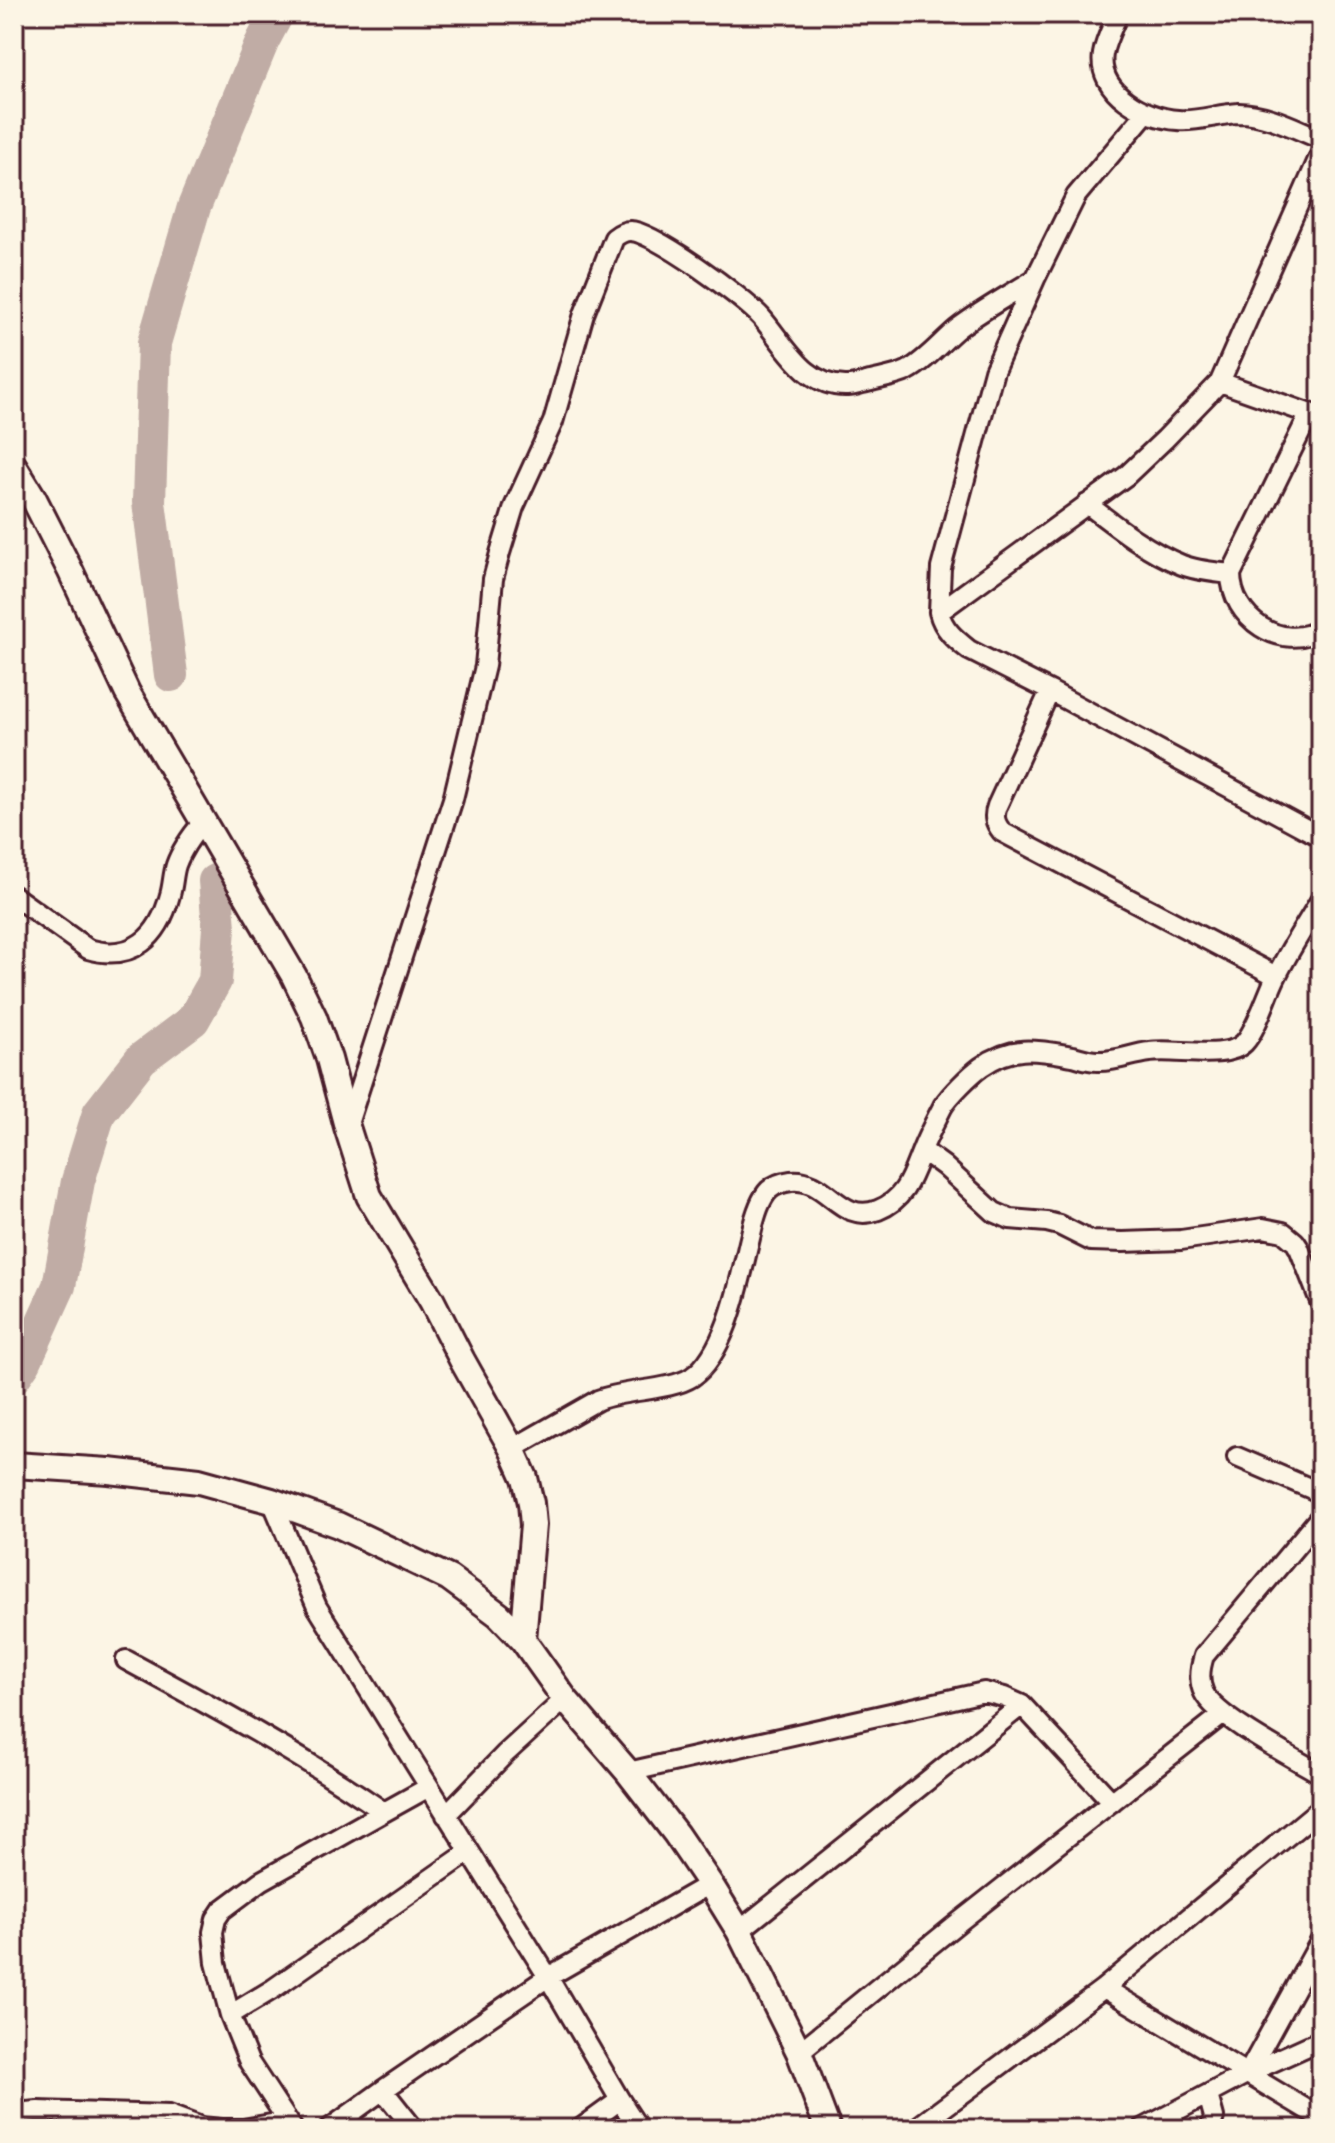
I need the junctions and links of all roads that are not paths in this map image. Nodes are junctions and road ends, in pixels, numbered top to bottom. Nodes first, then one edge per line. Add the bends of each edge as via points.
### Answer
1 (1118, 14) edge
2 (1145, 114) junction
3 (1321, 139) edge
4 (1321, 153) edge
5 (1035, 279) junction
6 (1220, 382) junction
7 (1316, 415) edge
8 (14, 466) edge
9 (1087, 504) junction
10 (1231, 574) junction
11 (939, 612) junction
12 (1321, 629) edge
13 (1050, 691) junction
14 (203, 822) junction
15 (1321, 837) edge
16 (14, 896) edge
17 (1321, 899) edge
18 (1276, 976) junction
19 (347, 1127) junction
20 (922, 1150) junction
21 (1321, 1304) edge
22 (512, 1449) junction
23 (1237, 1457) dead end
24 (14, 1465) edge
25 (1321, 1493) edge
26 (272, 1501) junction
27 (1321, 1516) edge
28 (523, 1640) junction
29 (126, 1660) dead end
30 (565, 1699) junction
31 (1022, 1705) junction
32 (1222, 1715) junction
33 (628, 1772) junction
34 (1321, 1774) edge
35 (429, 1787) junction
36 (1112, 1802) junction
37 (1321, 1808) edge
38 (384, 1812) junction
39 (446, 1815) junction
40 (469, 1852) junction
41 (710, 1884) junction
42 (739, 1931) junction
43 (1321, 1940) edge
44 (548, 1977) junction
45 (1104, 1988) junction
46 (230, 2015) junction
47 (1321, 2040) edge
48 (799, 2052) junction
49 (1248, 2073) junction
50 (383, 2090) junction
51 (1208, 2095) junction
52 (620, 2100) junction
53 (14, 2113) edge
54 (1321, 2118) edge
55 (291, 2125) edge
56 (329, 2129) edge
57 (414, 2129) edge
58 (580, 2129) edge
59 (639, 2129) edge
60 (828, 2129) edge
61 (915, 2129) edge
62 (1142, 2129) edge
63 (1210, 2129) edge

1 - 2 street via 1103,54 1103,74 1125,101
2 - 3 street via 1178,121 1240,113
2 - 5 street via 1076,196
4 - 6 street
5 - 11 street via 994,371 941,568
5 - 19 street via 959,328 910,370 847,386 812,376 742,299 649,236 632,231 614,238 584,314 553,422 514,507 500,553 486,657 453,799
6 - 7 street
6 - 9 street via 1126,476
7 - 10 street
8 - 14 street via 127,692
9 - 10 street via 1174,561
9 - 11 street
10 - 12 street via 1233,593 1260,627 1290,638
11 - 13 street via 944,627 969,650
13 - 15 street
13 - 18 street via 997,806 994,816 1002,832
14 - 16 street via 177,864 160,923 141,945 118,952 88,949
14 - 19 street via 314,1017
17 - 18 street
18 - 20 street via 1251,1032 1236,1049 1152,1051 1113,1061 1039,1050 998,1056 945,1104
19 - 22 street via 369,1196
20 - 21 street via 994,1212 1059,1225 1091,1241 1181,1240 1263,1228 1283,1232 1299,1248
20 - 22 street via 904,1192 877,1211 845,1210 802,1181 767,1191 725,1329 695,1375 673,1385 598,1400
22 - 28 street via 525,1478 533,1525
23 - 25 street
24 - 26 street via 199,1481
26 - 28 street via 338,1525 449,1578
26 - 35 street via 317,1607
27 - 32 street via 1204,1656 1204,1694
28 - 30 street
29 - 38 street via 236,1720
30 - 33 street
30 - 39 street
31 - 33 street via 984,1692
31 - 36 street
31 - 42 street
32 - 34 street
32 - 36 street
33 - 41 street
35 - 38 street
35 - 39 street
36 - 48 street
37 - 45 street
38 - 46 street via 261,1881 222,1910 213,1932
39 - 40 street
40 - 44 street
40 - 46 street
41 - 42 street
41 - 44 street
42 - 48 street
43 - 49 street
44 - 50 street
44 - 52 street
45 - 49 street
45 - 61 street
46 - 55 street via 249,2062
47 - 49 street
48 - 60 street
49 - 51 street
49 - 54 street
50 - 56 street
50 - 57 street
51 - 62 street
51 - 63 street via 1214,2117
52 - 58 street
52 - 59 street
53 - 55 street via 169,2115 222,2129

